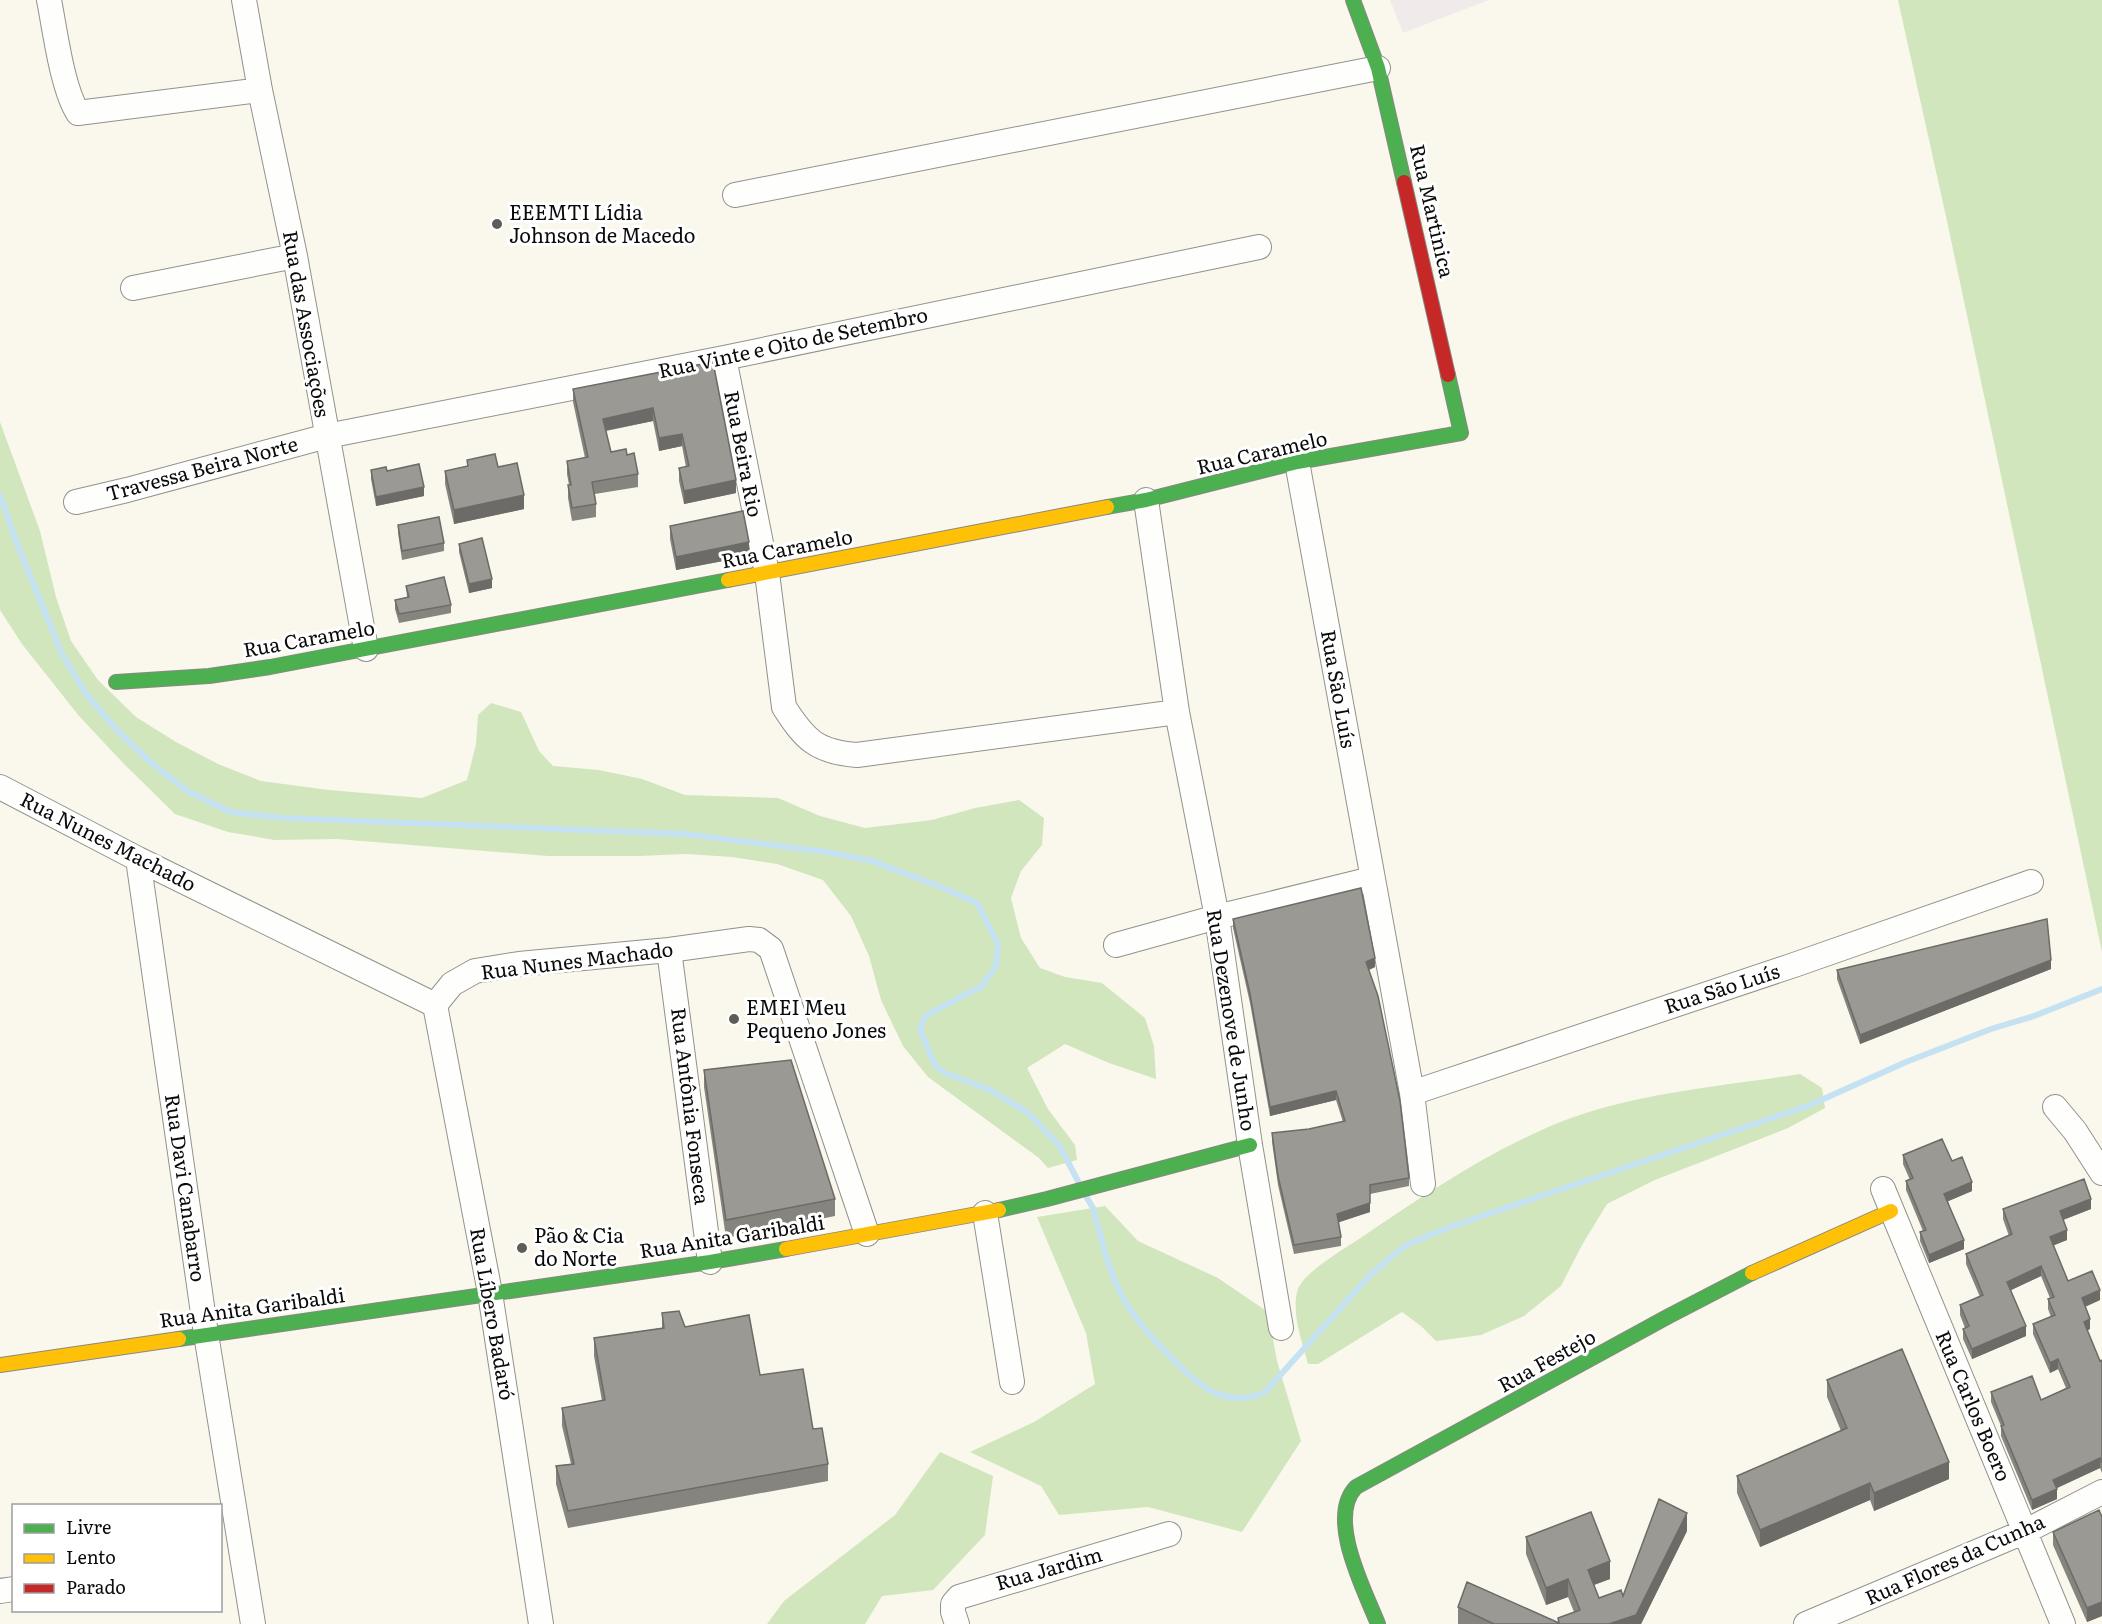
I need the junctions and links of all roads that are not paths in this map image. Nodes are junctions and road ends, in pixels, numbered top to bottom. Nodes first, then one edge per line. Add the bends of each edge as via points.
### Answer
1 (49, 0) edge
2 (244, 0) edge
3 (1353, 0) edge
4 (1378, 68) junction
5 (260, 90) junction
6 (735, 195) dead end
7 (1259, 247) dead end
8 (295, 256) junction
9 (133, 288) dead end
10 (724, 358) junction
11 (1461, 434) joint
12 (327, 436) junction
13 (1297, 462) junction
14 (1146, 500) junction
15 (76, 502) dead end
16 (767, 573) junction
17 (366, 649) junction
18 (116, 682) dead end
19 (1178, 712) junction
20 (0, 787) edge
21 (138, 859) junction
22 (1372, 879) junction
23 (2031, 882) dead end
24 (1216, 917) junction
25 (1116, 945) dead end
26 (669, 950) junction
27 (435, 1005) junction
28 (1412, 1093) junction
29 (2055, 1107) dead end
30 (1250, 1145) junction
31 (2102, 1173) edge
32 (1423, 1184) dead end
33 (1887, 1200) joint
34 (985, 1212) junction
35 (867, 1234) junction
36 (710, 1262) junction
37 (490, 1293) junction
38 (1281, 1328) dead end
39 (206, 1334) junction
40 (0, 1365) edge
41 (1012, 1382) dead end
42 (2102, 1492) edge
43 (2026, 1531) junction
44 (1169, 1534) dead end
45 (231, 1551) edge
46 (253, 1624) edge
47 (541, 1624) edge
48 (957, 1624) edge
49 (1378, 1624) edge
50 (1806, 1624) edge
51 (2063, 1624) edge

1 - 5 street via 72,102 78,113
2 - 5 street, Rua das Associações
3 - 4 street, Rua Martinica
4 - 6 street
4 - 11 street, Rua Martinica
5 - 8 street, Rua das Associações
7 - 10 street, Rua Vinte e Oito de Setembro
8 - 9 street
8 - 12 street, Rua das Associações
10 - 12 street, Rua Vinte e Oito de Setembro
10 - 16 street, Rua Beira Rio
11 - 13 street, Rua Caramelo
12 - 15 street, Travessa Beira Norte
12 - 17 street, Rua das Associações
13 - 14 street, Rua Caramelo
13 - 22 street, Rua São Luís
14 - 16 street, Rua Caramelo
14 - 19 street, Rua Dezenove de Junho
16 - 17 street, Rua Caramelo
16 - 19 street, Rua Beira Rio via 784,707 809,741 834,753 857,755
17 - 18 street, Rua Caramelo via 240,672
19 - 24 street, Rua Dezenove de Junho
20 - 21 street, Rua Nunes Machado
21 - 27 street, Rua Nunes Machado
21 - 39 street, Rua Davi Canabarro
22 - 24 street
22 - 28 street, Rua São Luís
23 - 28 street, Rua São Luís
24 - 25 street
24 - 30 street, Rua Dezenove de Junho
26 - 27 street, Rua Nunes Machado via 475,971 452,984
26 - 35 street, Rua Nunes Machado via 749,939 759,940 771,949
26 - 36 street, Rua Antônia Fonseca
27 - 37 street, Rua Líbero Badaró
28 - 32 street, Rua São Luís
29 - 31 street
30 - 34 street, Rua Anita Garibaldi
30 - 38 street, Rua Dezenove de Junho
33 - 43 street, Rua Carlos Boero
33 - 49 street, Rua Festejo via 1360,1484 1348,1499 1346,1537
34 - 35 street, Rua Anita Garibaldi
34 - 41 street
35 - 36 street, Rua Anita Garibaldi
36 - 37 street, Rua Anita Garibaldi
37 - 39 street, Rua Anita Garibaldi
37 - 47 street, Rua Líbero Badaró
39 - 40 street, Rua Anita Garibaldi
39 - 45 street, Rua Davi Canabarro
42 - 43 street, Rua Flores da Cunha
43 - 50 street, Rua Flores da Cunha
43 - 51 street, Rua Carlos Boero
44 - 48 street, Rua Jardim via 965,1594 953,1604
45 - 46 street, Rua Davi Canabarro

